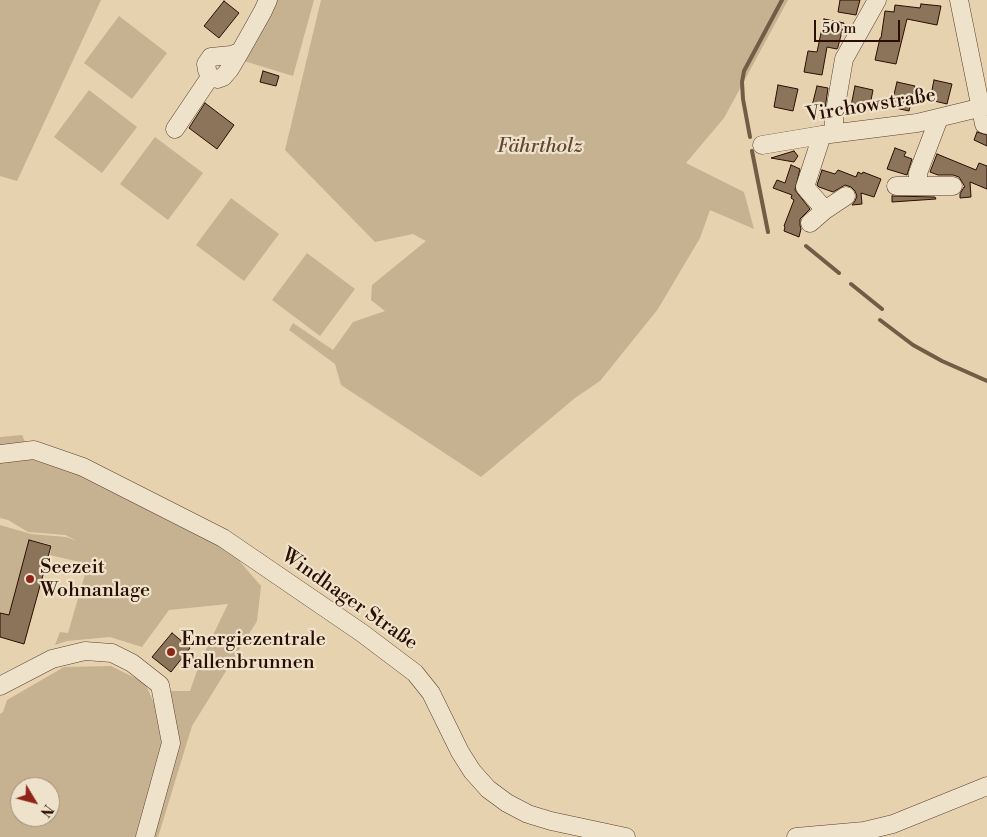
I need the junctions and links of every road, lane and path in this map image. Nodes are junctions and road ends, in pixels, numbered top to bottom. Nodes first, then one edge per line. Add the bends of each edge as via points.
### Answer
1 (268, 0) edge
2 (877, 0) edge
3 (960, 0) edge
4 (985, 113) edge
5 (939, 118) junction
6 (175, 129) dead end
7 (828, 134) junction
8 (762, 145) dead end
9 (896, 186) dead end
10 (918, 186) junction
11 (953, 186) dead end
12 (846, 196) dead end
13 (825, 210) junction
14 (810, 223) dead end
15 (0, 454) edge
16 (0, 686) edge
17 (987, 786) edge
18 (145, 837) edge
19 (626, 837) edge
20 (796, 837) edge

1 - 6 street via 223,77 210,77
2 - 7 street via 844,59
3 - 4 street
4 - 5 street, Virchowstraße
5 - 7 street, Virchowstraße
5 - 10 street via 918,173
7 - 8 street, Virchowstraße
7 - 13 street via 805,188
9 - 10 street
10 - 11 street
12 - 13 street
13 - 14 street
15 - 19 street, Windhager Straße via 34,450 82,467 223,538 415,673 431,693 472,771 507,803 551,821
16 - 18 street via 52,659 85,651 112,653 132,663 160,685 171,743
17 - 20 street via 893,824 864,831

